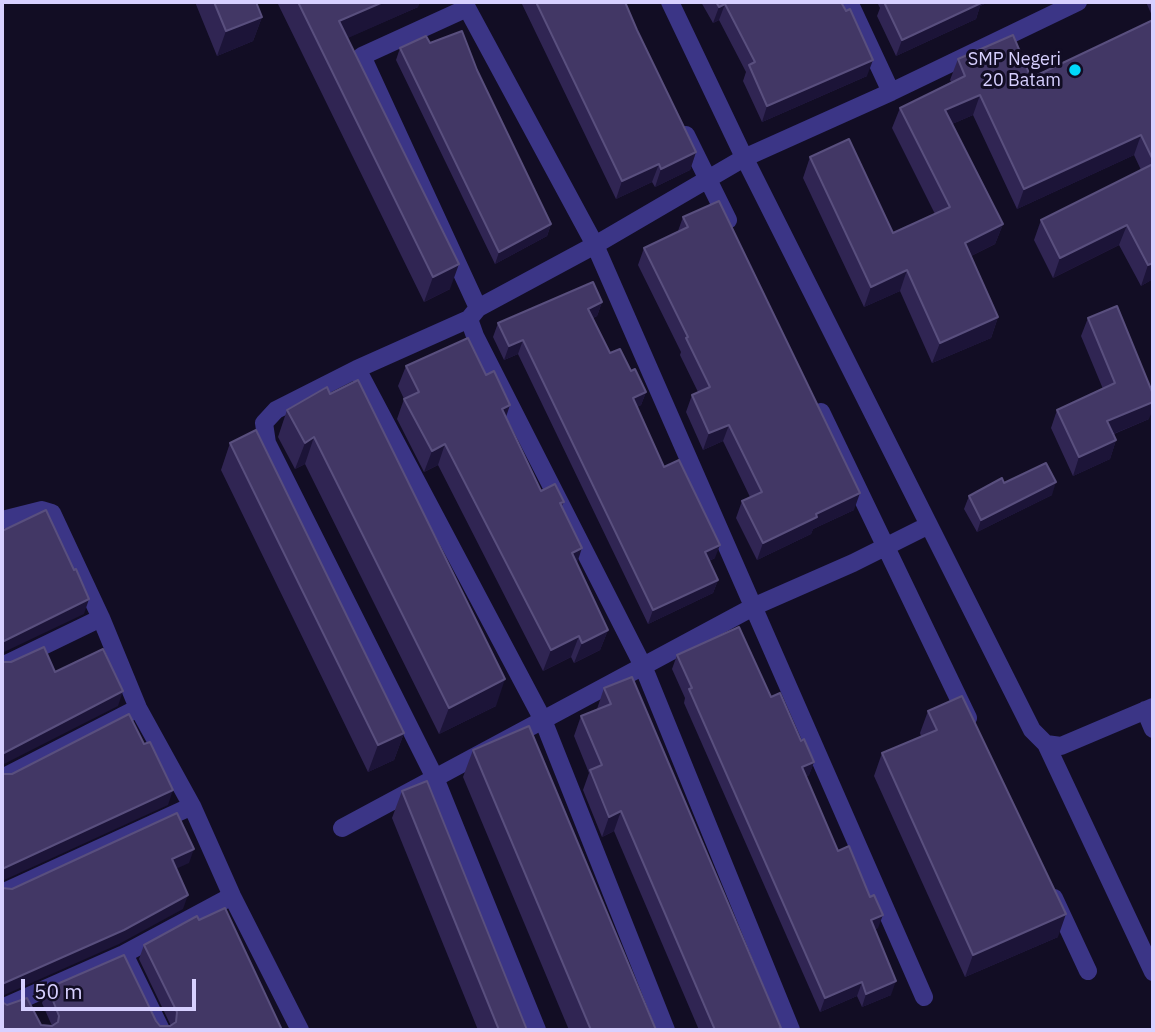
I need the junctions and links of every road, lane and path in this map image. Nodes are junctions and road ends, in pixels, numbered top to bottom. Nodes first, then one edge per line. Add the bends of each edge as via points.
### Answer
1 (670, 2) edge
2 (849, 2) edge
3 (1078, 2) edge
4 (891, 92) junction
5 (679, 120) edge
6 (744, 158) junction
7 (708, 179) junction
8 (737, 240) edge
9 (595, 245) junction
10 (473, 314) junction
11 (357, 369) junction
12 (815, 399) edge
13 (3, 517) edge
14 (929, 525) junction
15 (886, 546) junction
16 (754, 606) junction
17 (101, 618) junction
18 (2, 666) edge
19 (643, 666) junction
20 (138, 708) junction
21 (1149, 708) edge
22 (543, 720) junction
23 (1153, 729) edge
24 (975, 733) edge
25 (1046, 744) junction
26 (2, 778) edge
27 (435, 778) junction
28 (192, 806) junction
29 (342, 828) dead end
30 (1047, 883) edge
31 (2, 893) edge
32 (232, 896) junction
33 (124, 954) junction
34 (1088, 971) dead end
35 (1153, 972) edge
36 (924, 997) dead end
37 (2, 1008) edge
38 (161, 1030) edge
39 (300, 1030) edge
40 (537, 1030) edge
41 (666, 1030) edge
42 (791, 1030) edge

1 - 6 street
2 - 4 street
3 - 4 street
4 - 6 street
5 - 7 street
6 - 7 street
6 - 14 street
7 - 8 street
7 - 9 street
9 - 10 street
9 - 10 street via 467,8 362,56
9 - 16 street
10 - 11 street
10 - 19 street via 475,335
11 - 22 street
11 - 27 street via 276,410 264,422 267,443
12 - 15 street
13 - 17 street via 42,509 52,513
14 - 15 street
14 - 25 street via 1032,730
15 - 16 street
15 - 24 street
16 - 19 street
16 - 36 street
17 - 18 street
17 - 20 street
19 - 22 street
19 - 42 street
20 - 26 street
20 - 28 street
21 - 23 street
21 - 25 street via 1061,746
22 - 27 street
22 - 41 street
25 - 35 street
27 - 29 street
27 - 40 street
28 - 31 street
28 - 32 street
30 - 34 street
32 - 33 street
32 - 39 street
33 - 37 street via 29,1003
33 - 38 street

